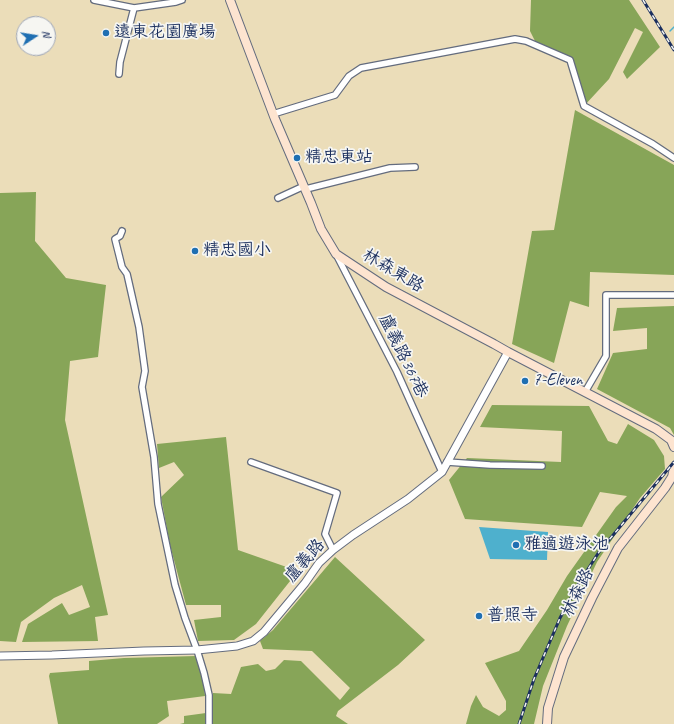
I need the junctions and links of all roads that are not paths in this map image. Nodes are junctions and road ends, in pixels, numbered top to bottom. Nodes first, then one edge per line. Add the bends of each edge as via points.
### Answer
1 (94, 0) edge
2 (182, 0) edge
3 (230, 0) edge
4 (134, 8) junction
5 (119, 74) dead end
6 (273, 114) junction
7 (674, 158) edge
8 (415, 167) dead end
9 (305, 188) junction
10 (278, 198) dead end
11 (122, 231) dead end
12 (336, 254) junction
13 (674, 295) edge
14 (508, 352) junction
15 (585, 392) junction
16 (674, 447) edge
17 (251, 462) dead end
18 (447, 462) junction
19 (542, 466) dead end
20 (674, 468) edge
21 (442, 472) junction
22 (333, 550) junction
23 (197, 650) junction
24 (0, 656) edge
25 (209, 724) edge
26 (547, 724) edge

1 - 4 street
2 - 4 street
3 - 6 main road, 林森東路
4 - 5 street
6 - 7 street via 336,95 350,76 361,68 515,39 526,41 570,60 584,106
6 - 9 main road, 林森東路
8 - 9 street via 390,168
9 - 10 street
9 - 12 main road, 林森東路 via 322,229
11 - 23 street via 115,240 122,268 127,274 139,327 145,371 142,387 154,457 158,504 175,584
12 - 14 main road, 林森東路 via 386,287
12 - 21 street, 盧義路367巷 via 397,372
13 - 15 street via 606,295 606,356
14 - 15 main road, 林森東路
14 - 18 street, 盧義路
15 - 16 main road, 林森東路 via 656,429 671,440
17 - 22 street via 337,493 325,534
18 - 19 street
18 - 21 street, 盧義路
20 - 26 main road, 林森路 via 666,488 618,548 592,598 564,657 548,708
21 - 22 street, 盧義路 via 408,499
22 - 23 street, 盧義路 via 319,563 264,632 252,641 237,646
23 - 24 street, 盧義路
23 - 25 street via 210,696

